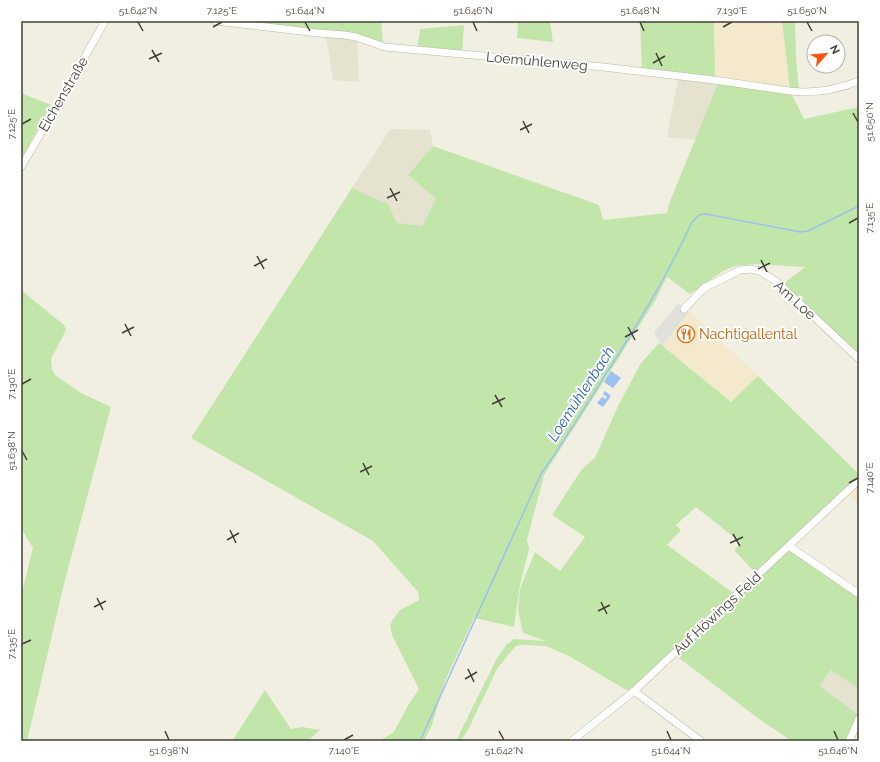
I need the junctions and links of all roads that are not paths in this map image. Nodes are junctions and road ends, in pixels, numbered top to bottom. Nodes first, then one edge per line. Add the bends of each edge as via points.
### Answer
1 (105, 21) edge
2 (215, 21) edge
3 (859, 81) edge
4 (21, 168) edge
5 (684, 309) dead end
6 (859, 359) edge
7 (859, 480) edge
8 (789, 546) junction
9 (859, 594) edge
10 (634, 691) junction
11 (859, 719) edge
12 (572, 741) edge
13 (701, 741) edge
14 (849, 741) edge

1 - 4 street, Eichenstraße
2 - 3 street, Loemühlenweg via 344,35 385,48 603,67 790,92 818,92
5 - 6 street, Am Loe via 704,288 740,270 760,271 777,282
7 - 8 street, Auf Höwings Feld
8 - 9 street
8 - 10 street, Auf Höwings Feld
10 - 12 street, Auf Höwings Feld
10 - 13 street
11 - 14 street

